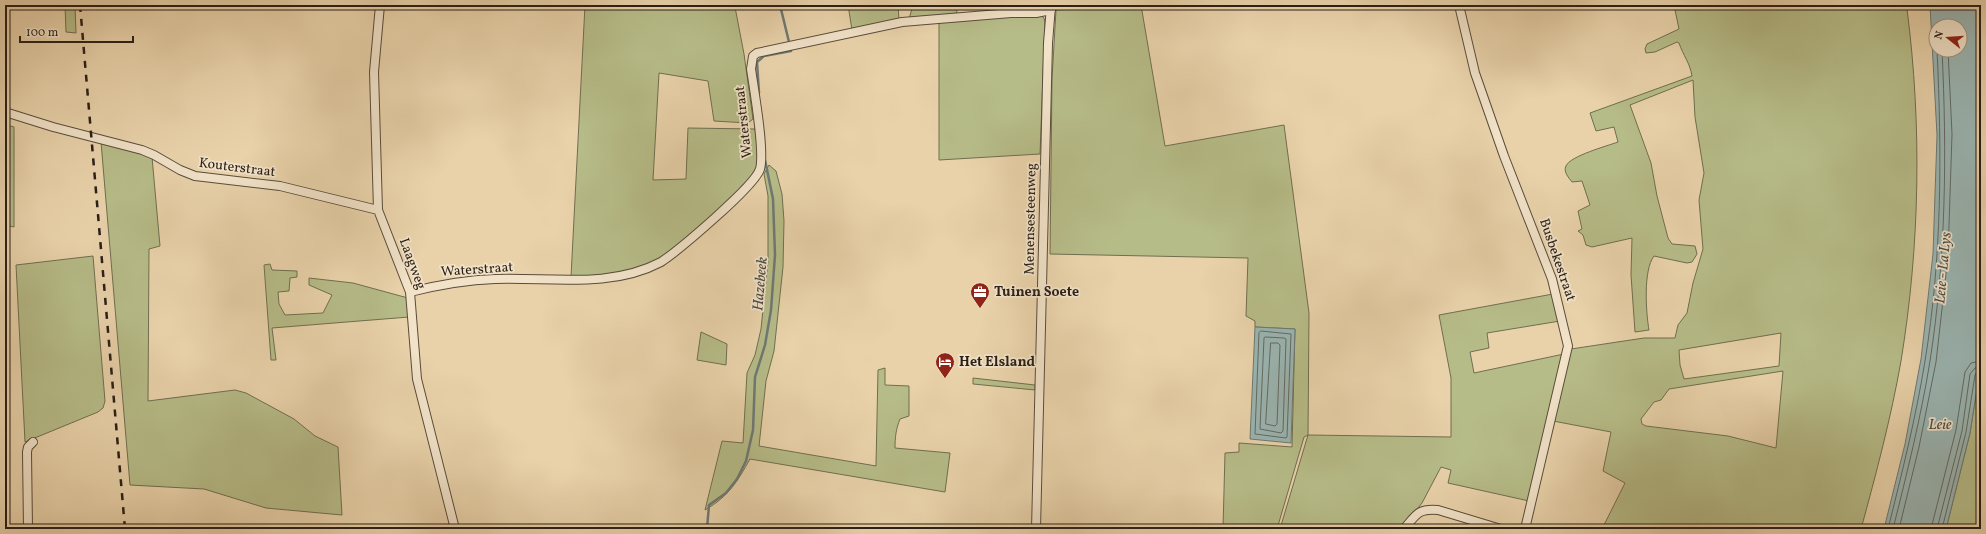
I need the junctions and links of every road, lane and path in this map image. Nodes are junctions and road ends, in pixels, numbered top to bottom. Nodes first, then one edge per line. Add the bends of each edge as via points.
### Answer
1 (380, 5) edge
2 (1459, 5) edge
3 (1051, 7) edge
4 (5, 112) edge
5 (378, 210) junction
6 (410, 292) junction
7 (33, 442) dead end
8 (28, 529) edge
9 (455, 529) edge
10 (1036, 529) edge
11 (1404, 529) edge
12 (1501, 529) edge
13 (1525, 529) edge

1 - 5 street, Laagweg via 374,72
2 - 13 street, Busbekestraat via 1479,87 1552,279 1568,346
3 - 6 street, Waterstraat via 1036,13 902,22 757,53 753,56 751,69 762,158 758,174 743,191 661,262 651,268 610,278 477,280
3 - 10 street, Menensesteenweg
4 - 5 street, Kouterstraat via 142,150 195,176 280,186
5 - 6 street, Laagweg
6 - 9 street, Laagweg via 417,379
7 - 8 street via 28,446 27,452
11 - 12 street via 1418,512 1428,509

